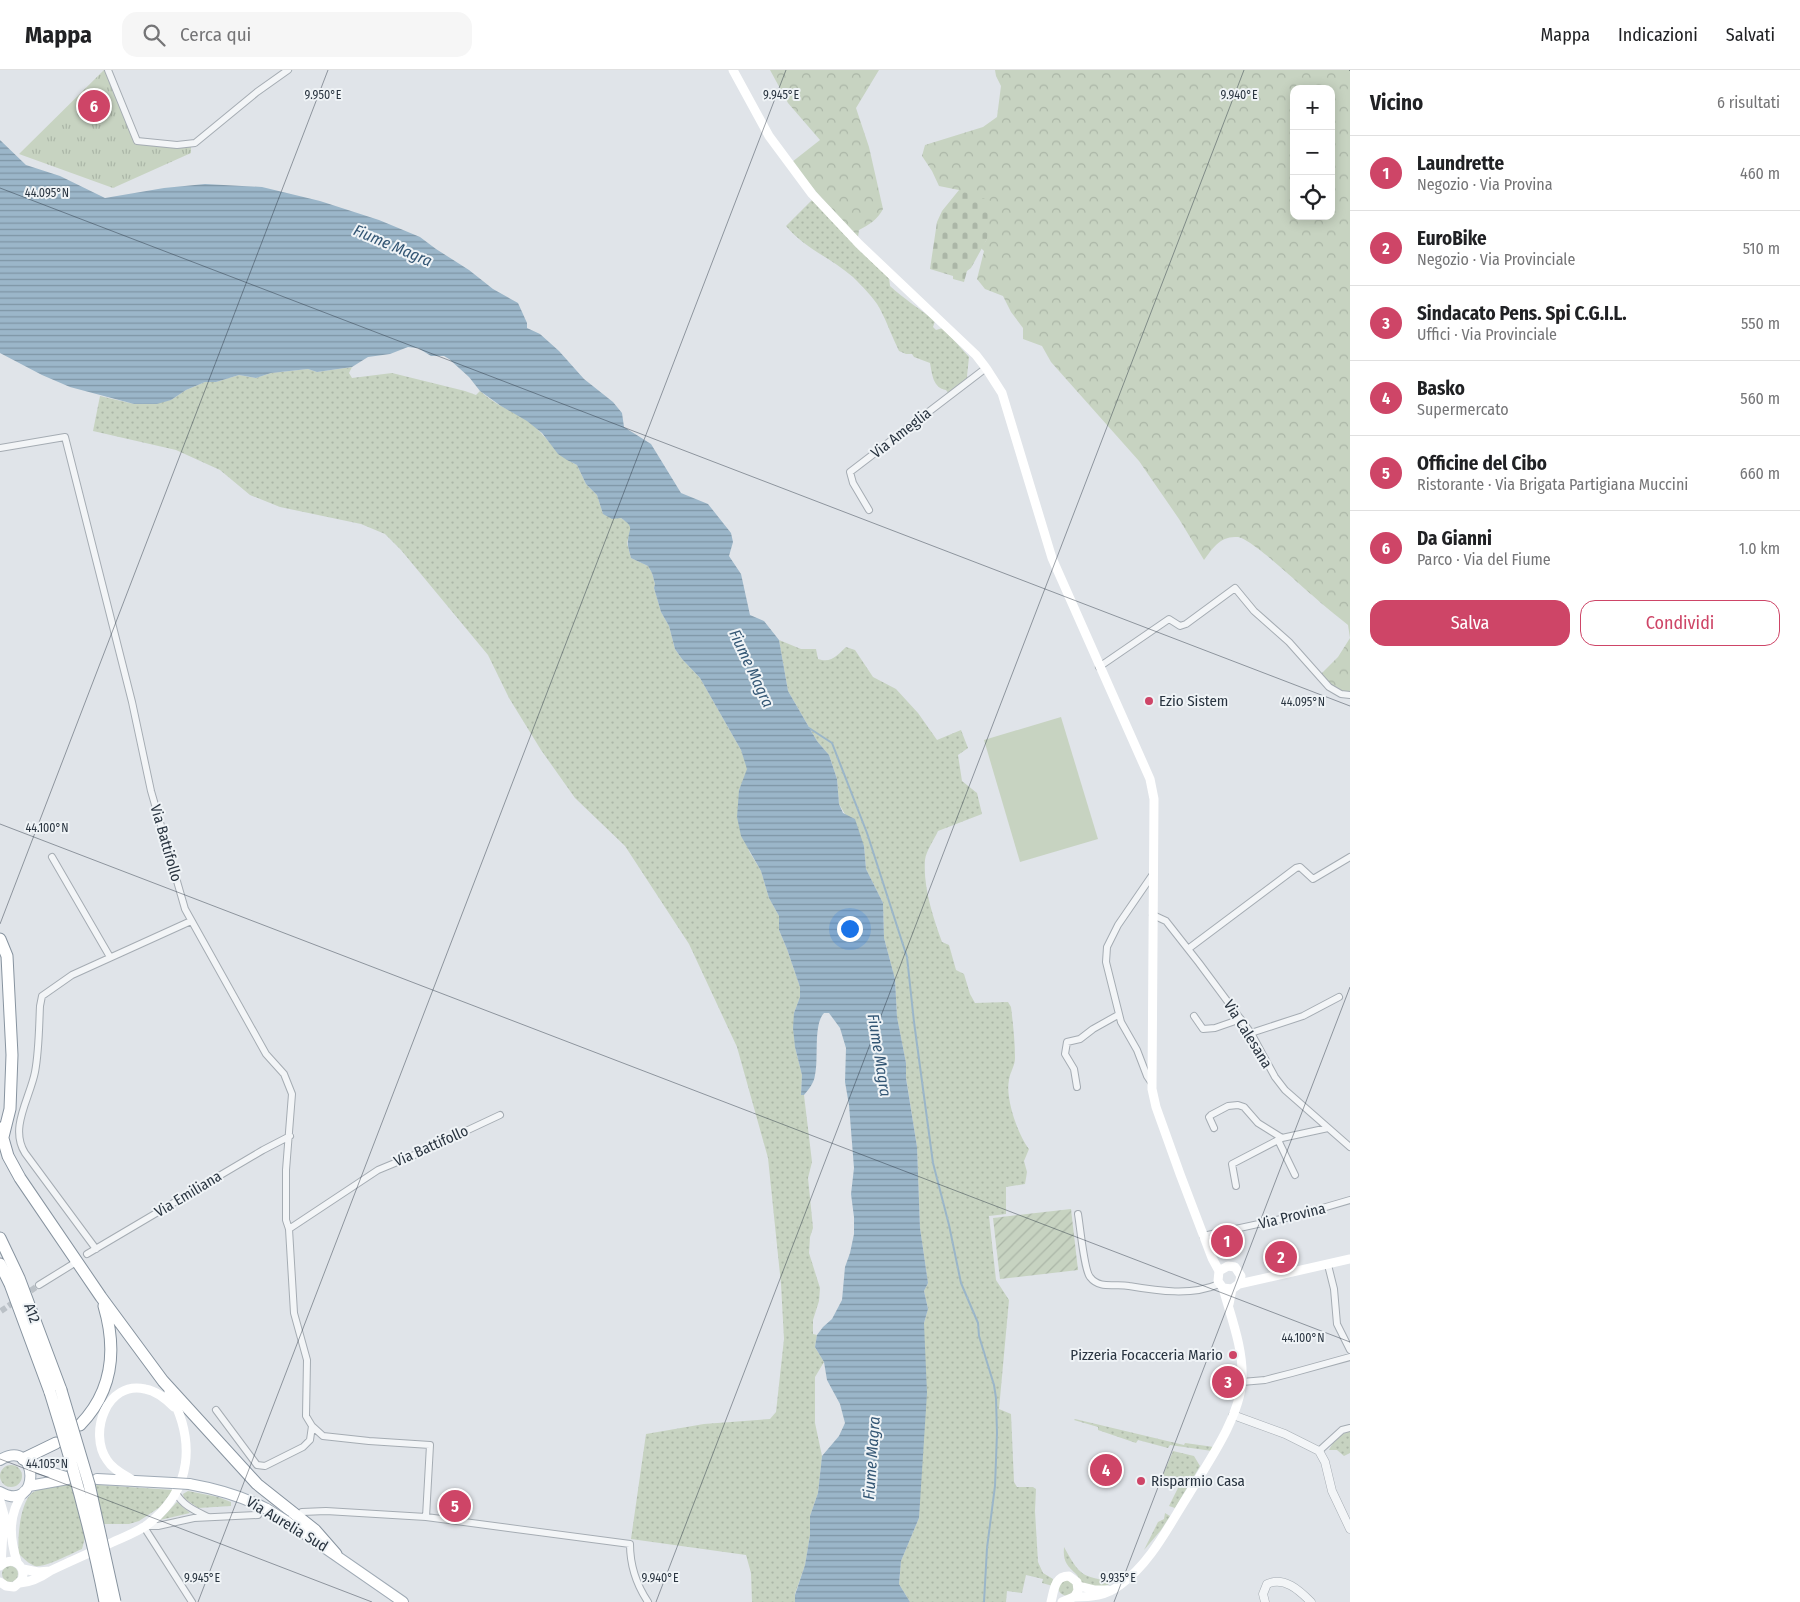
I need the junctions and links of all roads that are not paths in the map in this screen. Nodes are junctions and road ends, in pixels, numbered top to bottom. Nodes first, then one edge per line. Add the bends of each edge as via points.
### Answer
1 (108, 70) edge
2 (288, 70) edge
3 (733, 70) edge
4 (986, 368) junction
5 (0, 448) edge
6 (869, 510) dead end
7 (1099, 667) junction
8 (1350, 695) edge
9 (52, 857) dead end
10 (1350, 857) edge
11 (1153, 874) junction
12 (1153, 915) junction
13 (190, 921) junction
14 (0, 939) edge
15 (1188, 949) junction
16 (110, 957) junction
17 (1339, 997) dead end
18 (1118, 1014) junction
19 (1194, 1016) dead end
20 (1241, 1019) junction
21 (1251, 1034) junction
22 (1151, 1082) junction
23 (1077, 1086) dead end
24 (500, 1115) dead end
25 (1214, 1128) dead end
26 (1328, 1128) junction
27 (2, 1132) edge
28 (290, 1136) junction
29 (1280, 1139) junction
30 (1350, 1148) edge
31 (1295, 1175) dead end
32 (1236, 1186) dead end
33 (1350, 1200) edge
34 (1078, 1214) dead end
35 (289, 1229) junction
36 (1203, 1236) junction
37 (0, 1238) edge
38 (96, 1249) junction
39 (1210, 1251) junction
40 (87, 1254) dead end
41 (1350, 1259) edge
42 (0, 1264) edge
43 (72, 1264) dead end
44 (1328, 1265) junction
45 (1228, 1266) junction
46 (1219, 1271) junction
47 (1241, 1273) junction
48 (1261, 1279) junction
49 (38, 1285) tunnel mouth
50 (1229, 1286) junction
51 (101, 1297) junction
52 (1350, 1350) edge
53 (1350, 1357) edge
54 (163, 1381) junction
55 (1242, 1382) junction
56 (56, 1391) junction
57 (216, 1410) dead end
58 (178, 1411) junction
59 (1233, 1415) junction
60 (80, 1425) dead end
61 (312, 1426) junction
62 (1350, 1428) edge
63 (56, 1443) dead end
64 (1319, 1451) junction
65 (0, 1460) edge
66 (26, 1462) junction
67 (97, 1479) dead end
68 (134, 1482) junction
69 (27, 1488) junction
70 (175, 1488) junction
71 (0, 1492) edge
72 (0, 1501) edge
73 (302, 1512) dead end
74 (258, 1515) dead end
75 (426, 1517) junction
76 (209, 1518) junction
77 (2, 1522) edge
78 (145, 1526) junction
79 (1350, 1529) edge
80 (336, 1554) junction
81 (1, 1566) edge
82 (20, 1566) junction
83 (50, 1571) junction
84 (20, 1583) junction
85 (2, 1586) edge
86 (1078, 1586) junction
87 (1055, 1588) junction
88 (1112, 1590) junction
89 (1068, 1599) edge
90 (105, 1602) edge
91 (115, 1602) edge
92 (192, 1602) edge
93 (403, 1602) edge
94 (648, 1602) edge
95 (1051, 1602) edge
96 (1265, 1602) edge
97 (1311, 1602) edge

1 - 2 street via 137,141 177,145 195,143
3 - 4 main road via 769,136 812,194
4 - 6 street, Via Ameglia via 850,472 852,483
4 - 7 main road via 1002,393 1052,558
5 - 13 street, Via Battifollo via 66,437 151,791
7 - 8 street via 1169,619 1180,626 1186,624 1235,588 1254,611 1290,642 1329,687
7 - 11 main road via 1150,779 1154,799
9 - 16 street
10 - 15 street via 1313,878 1304,869 1296,868
11 - 12 main road
11 - 18 street via 1107,947 1106,962
12 - 15 street, Via Calesana via 1166,921
12 - 22 main road
13 - 16 street
13 - 28 street, Via Battifollo via 266,1054 284,1074 292,1094
14 - 27 highway via 7,956 12,1055 10,1109
15 - 20 street, Via Calesana
16 - 38 street via 72,975 42,996 35,1072 18,1130 25,1153
17 - 21 street via 1303,1016
18 - 22 street
18 - 23 street via 1080,1039 1067,1042 1065,1054 1074,1068
19 - 20 street via 1203,1029
20 - 21 street, Via Calesana
21 - 26 street, Via Calesana via 1285,1090
22 - 36 main road via 1156,1106
24 - 35 street, Via Battifollo via 378,1170
25 - 29 street via 1211,1115 1228,1106 1238,1105
26 - 29 street
26 - 30 street, Via Calesana
27 - 51 highway via 8,1156 20,1178
28 - 35 street, Via Battifollo via 286,1170 286,1220
28 - 38 street, Via Emiliana
29 - 31 street
29 - 32 street via 1232,1164
33 - 36 street, Via Provina
34 - 50 street via 1088,1275 1100,1285 1155,1291
35 - 61 street, Via Battifollo via 294,1313 308,1360 306,1416
36 - 39 main road
37 - 56 highway, A12 / A12 via 19,1278
38 - 40 street, Via Emiliana
39 - 45 main road
39 - 46 main road
41 - 44 main road
42 - 56 highway, A12 / A12
43 - 49 street
44 - 48 main road
44 - 52 street via 1337,1324
45 - 46 main road
45 - 47 main road
46 - 50 main road via 1218,1278
47 - 48 main road
47 - 50 main road via 1241,1279
48 - 50 main road
50 - 55 main road via 1229,1308
51 - 54 highway
51 - 60 highway via 112,1346 110,1365 98,1402
53 - 55 street via 1283,1376
54 - 58 main road
54 - 80 highway via 257,1484 315,1530
55 - 59 main road
56 - 90 highway, A12, bridge
56 - 91 highway, A12, bridge via 89,1484
57 - 61 street via 258,1465 265,1466 303,1447 310,1440
58 - 68 main road via 159,1394 134,1388 114,1398 105,1409 99,1432 103,1453 113,1468
58 - 70 main road via 184,1430 186,1461 185,1473
59 - 64 street
59 - 88 main road via 1221,1441 1164,1535 1133,1575
61 - 75 street via 323,1436 430,1445
62 - 64 street via 1342,1430
63 - 66 highway
64 - 79 street via 1332,1491
65 - 66 main road via 13,1456
66 - 69 main road via 32,1474
66 - 69 main road via 69,1478
67 - 68 main road, Via Aurelia Sud
68 - 70 main road, Via Aurelia Sud
69 - 71 main road via 13,1496
69 - 82 main road via 11,1522 11,1543
70 - 76 street via 180,1500
70 - 78 main road via 160,1514
70 - 80 main road, Via Aurelia Sud, bridge via 208,1487 252,1501
72 - 77 main road via 4,1515
73 - 75 street
74 - 76 street
75 - 94 street via 630,1544 630,1561
76 - 78 street
77 - 81 main road
78 - 83 main road
78 - 92 street
80 - 93 main road, Via Aurelia Sud
81 - 82 main road via 8,1561
82 - 83 main road via 38,1572
82 - 84 main road via 24,1576
83 - 84 main road via 30,1582
84 - 85 main road via 14,1587
86 - 87 main road via 1075,1579 1065,1576 1059,1579
86 - 88 main road
86 - 89 main road via 1077,1593
87 - 89 main road via 1058,1595
87 - 95 main road
88 - 89 main road via 1096,1597
96 - 97 street via 1264,1590 1273,1581 1287,1583

